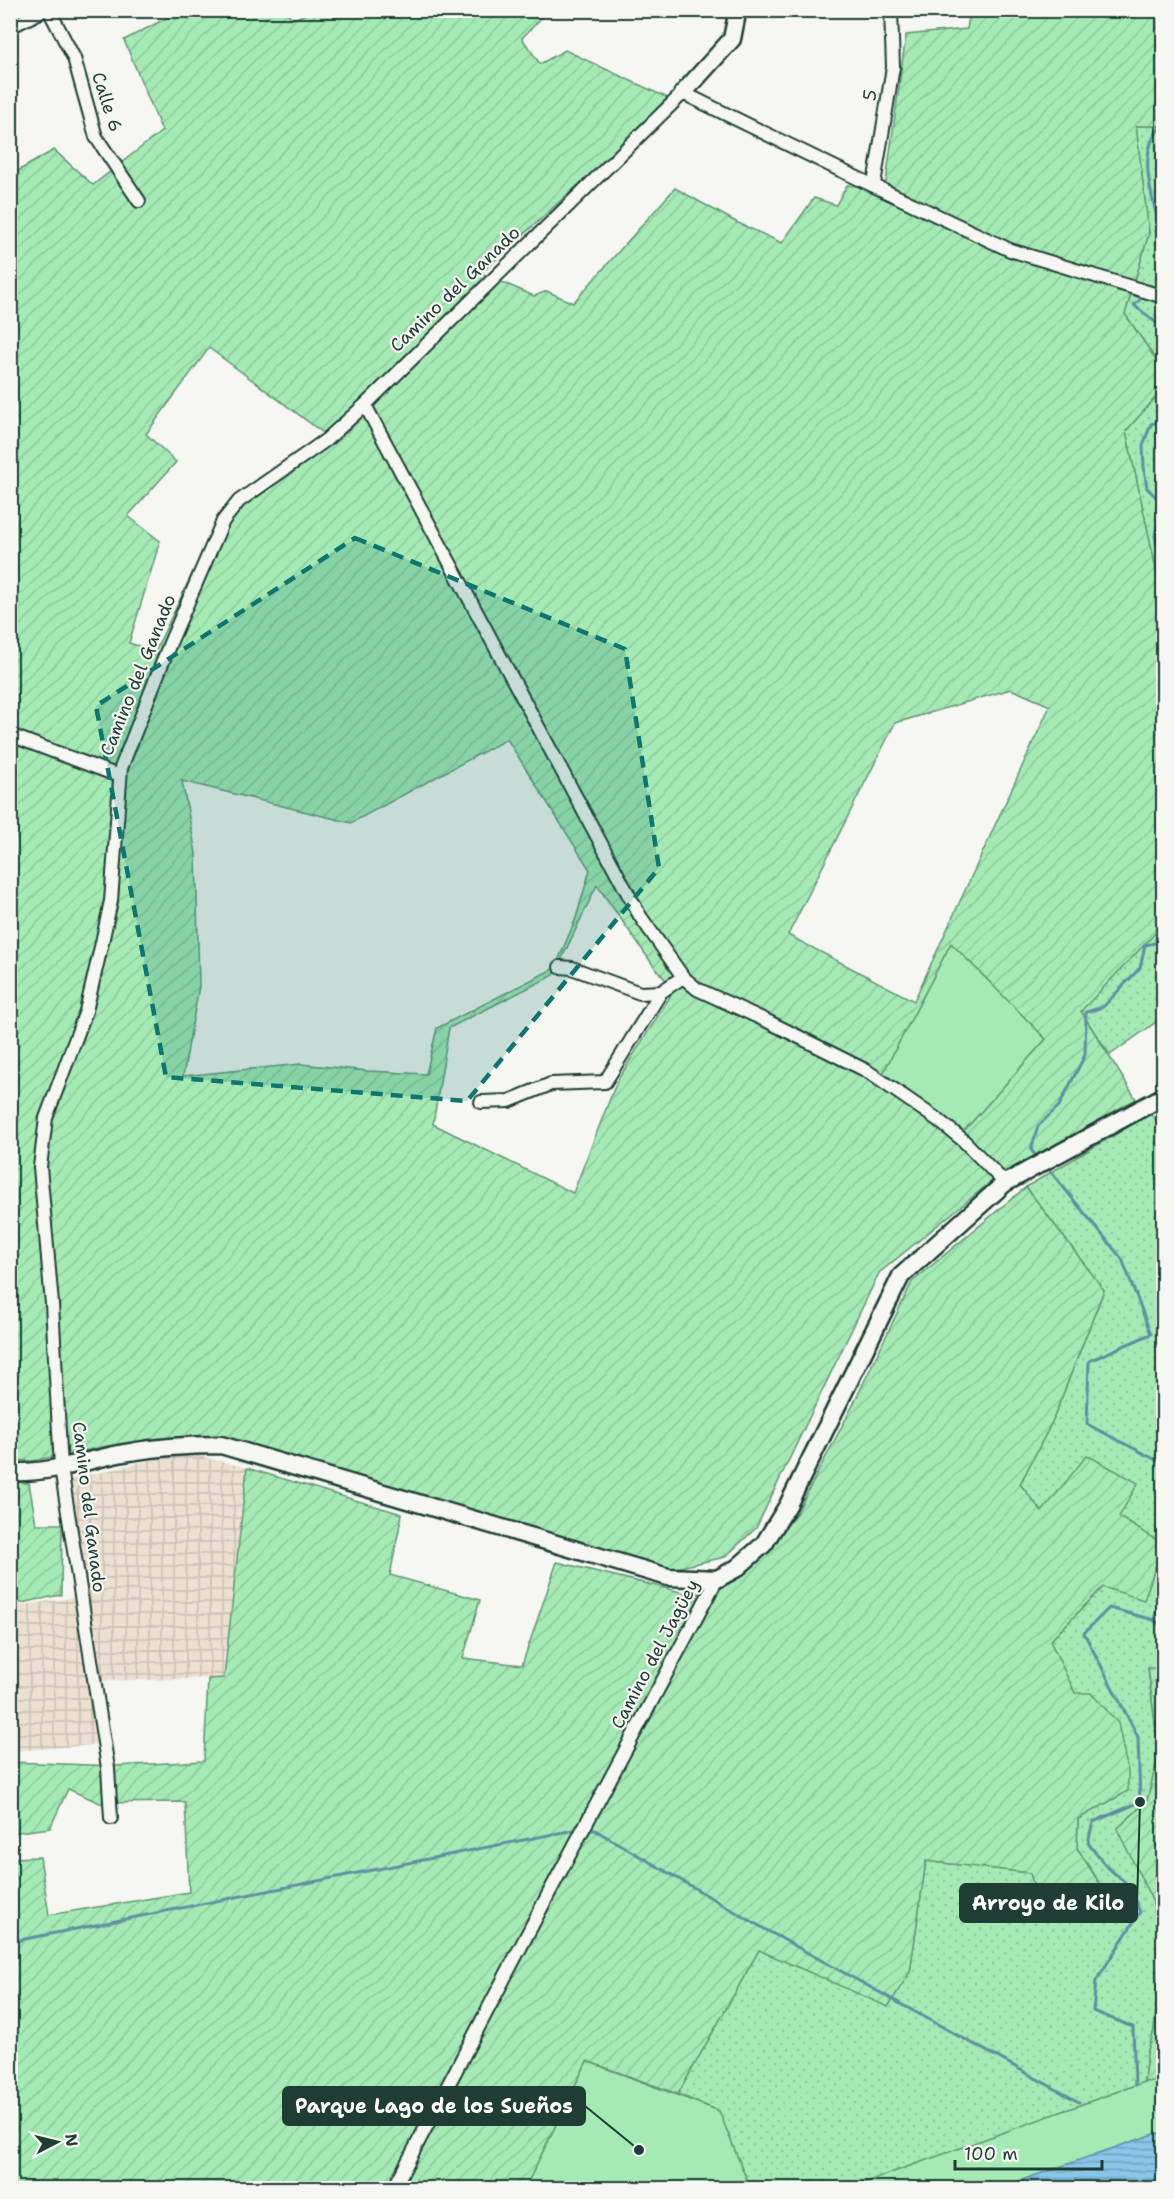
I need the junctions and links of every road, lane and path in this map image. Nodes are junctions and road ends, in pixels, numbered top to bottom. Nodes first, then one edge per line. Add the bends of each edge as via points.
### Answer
1 (44, 10) edge
2 (49, 10) edge
3 (735, 10) edge
4 (891, 10) edge
5 (30, 14) edge
6 (10, 27) edge
7 (683, 93) junction
8 (874, 184) junction
9 (139, 201) dead end
10 (1164, 297) edge
11 (365, 405) junction
12 (10, 735) edge
13 (119, 776) junction
14 (560, 967) dead end
15 (683, 977) junction
16 (661, 992) junction
17 (1164, 1096) edge
18 (481, 1102) dead end
19 (1005, 1183) junction
20 (61, 1468) junction
21 (10, 1472) edge
22 (717, 1579) junction
23 (111, 1818) dead end
24 (394, 2188) edge

1 - 5 street
2 - 9 street, Calle 6 via 74,58 96,137
3 - 7 street, Camino del Ganado via 732,39
4 - 8 street, 5 via 893,67
5 - 6 street
7 - 8 street
7 - 11 street, Camino del Ganado
8 - 10 street via 1010,250
11 - 13 street, Camino del Ganado via 326,440 239,501 223,521 170,643
11 - 15 street via 636,910
12 - 13 street
13 - 20 street, Camino del Ganado via 111,901 86,1011 46,1118 40,1167
14 - 16 street via 640,993
15 - 16 street
15 - 19 street via 697,989 867,1071 963,1140
16 - 18 street via 605,1082 551,1084 509,1101
17 - 19 street, Camino del Jagüey
19 - 22 street, Camino del Jagüey via 902,1276 788,1505 764,1544 737,1568
20 - 21 street
20 - 22 street via 178,1444 221,1445 668,1577
20 - 23 street, Camino del Ganado via 108,1768
22 - 24 street, Camino del Jagüey

